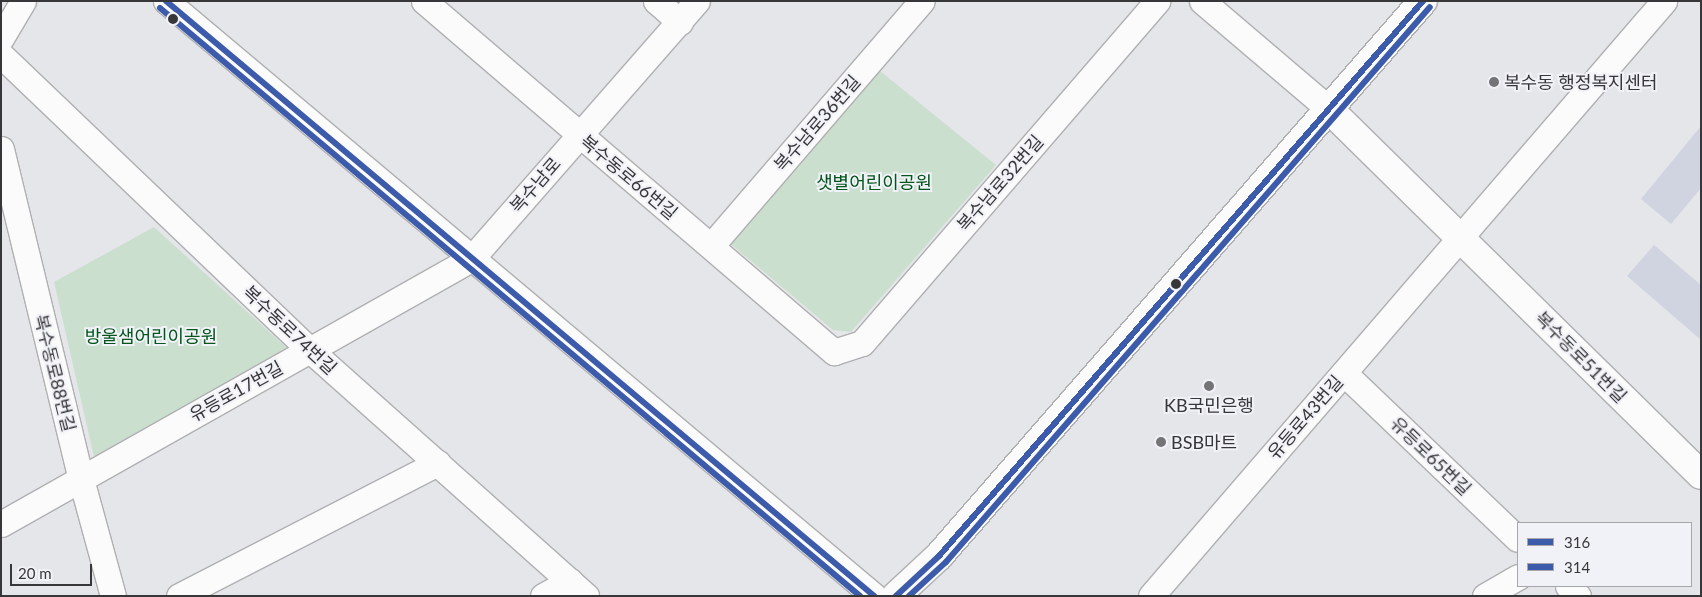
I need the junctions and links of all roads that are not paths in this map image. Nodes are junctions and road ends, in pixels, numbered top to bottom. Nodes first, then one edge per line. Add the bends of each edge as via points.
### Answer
1 (23, 1) edge
2 (166, 1) edge
3 (424, 1) edge
4 (656, 1) edge
5 (697, 1) edge
6 (922, 1) edge
7 (1157, 1) edge
8 (1202, 1) edge
9 (1422, 1) edge
10 (1664, 1) edge
11 (680, 22) junction
12 (1, 38) edge
13 (1, 55) edge
14 (1330, 110) junction
15 (579, 134) junction
16 (1, 149) edge
17 (1460, 238) junction
18 (711, 246) junction
19 (471, 259) junction
20 (310, 350) junction
21 (834, 352) joint
22 (1344, 373) junction
23 (438, 463) junction
24 (1701, 475) edge
25 (81, 479) junction
26 (1, 524) edge
27 (1517, 538) edge
28 (1517, 577) edge
29 (1569, 587) edge
30 (578, 589) edge
31 (113, 596) edge
32 (179, 596) edge
33 (543, 596) edge
34 (874, 596) edge
35 (896, 596) edge
36 (1150, 596) edge
37 (1485, 596) edge
38 (1578, 596) edge

1 - 12 street
2 - 19 street
3 - 15 street, 복수동로66번길
4 - 11 street
5 - 11 street, 복수남로
6 - 18 street, 복수남로36번길
7 - 21 street, 복수남로32번길 via 862,343
8 - 14 street
9 - 14 main road
10 - 17 street
11 - 15 street, 복수남로
13 - 20 street, 복수동로74번길
14 - 17 main road, 복수동로51번길
14 - 35 main road via 939,556
15 - 18 street, 복수동로66번길
15 - 19 street, 복수남로
16 - 25 street, 복수동로88번길
17 - 22 street, 유등로43번길
17 - 24 main road, 복수동로51번길
18 - 21 street, 복수동로66번길
19 - 20 street, 유등로17번길
19 - 34 street
20 - 23 street, 복수동로74번길
20 - 25 street, 유등로17번길
22 - 27 street, 유등로65번길
22 - 36 street, 유등로43번길
23 - 30 street, 복수동로74번길
23 - 32 street
25 - 26 street, 유등로17번길
25 - 31 street, 복수동로88번길
28 - 37 street
29 - 38 street
30 - 33 street

